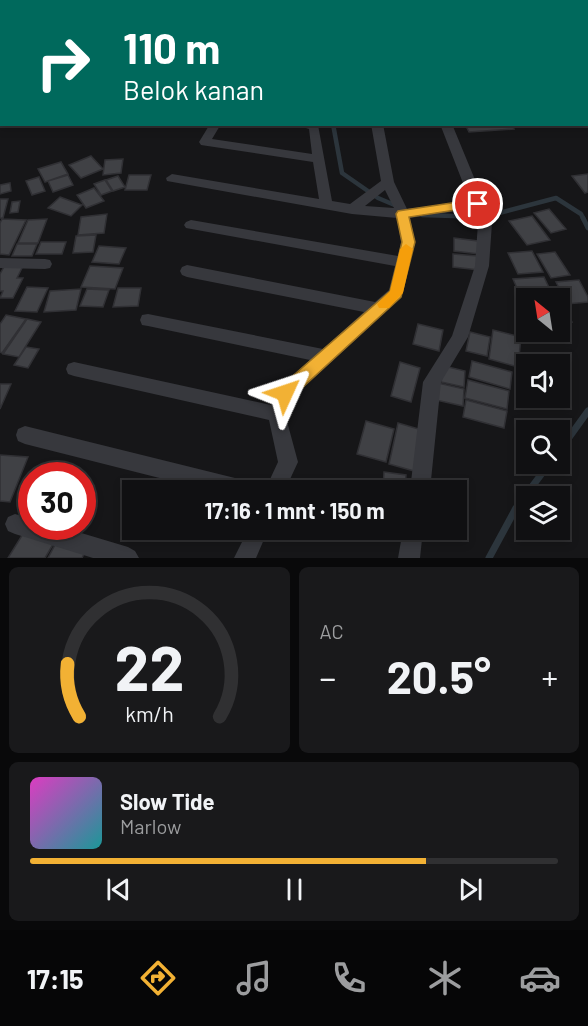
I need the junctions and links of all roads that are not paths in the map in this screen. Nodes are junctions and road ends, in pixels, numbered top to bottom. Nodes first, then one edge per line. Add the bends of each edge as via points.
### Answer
1 (215, 126) edge
2 (309, 126) edge
3 (377, 126) edge
4 (448, 126) edge
5 (319, 159) junction
6 (172, 178) dead end
7 (388, 182) junction
8 (326, 204) junction
9 (352, 208) junction
10 (403, 214) junction
11 (485, 223) dead end
12 (191, 225) dead end
13 (403, 262) junction
14 (0, 263) edge
15 (45, 264) dead end
16 (187, 271) dead end
17 (378, 309) junction
18 (148, 320) dead end
19 (326, 356) junction
20 (74, 369) dead end
21 (276, 414) junction
22 (25, 435) dead end
23 (203, 480) edge
24 (280, 480) edge
25 (421, 480) edge
26 (15, 524) dead end
27 (254, 540) edge
28 (412, 540) edge
29 (128, 558) edge
30 (246, 558) edge
31 (409, 558) edge

1 - 5 street via 205,142
2 - 5 street via 314,127
3 - 7 street
4 - 10 street via 478,204
5 - 8 street
6 - 8 street
7 - 9 street
7 - 10 street
8 - 9 street
9 - 10 street
10 - 13 street via 408,242
11 - 25 street via 482,266 460,337 432,382
12 - 13 street
13 - 17 street via 396,293
14 - 15 street
16 - 17 street
17 - 19 street
18 - 19 street
19 - 21 street via 285,393
20 - 21 street
21 - 24 street via 288,462
22 - 23 street
26 - 29 street
27 - 30 street
28 - 31 street

